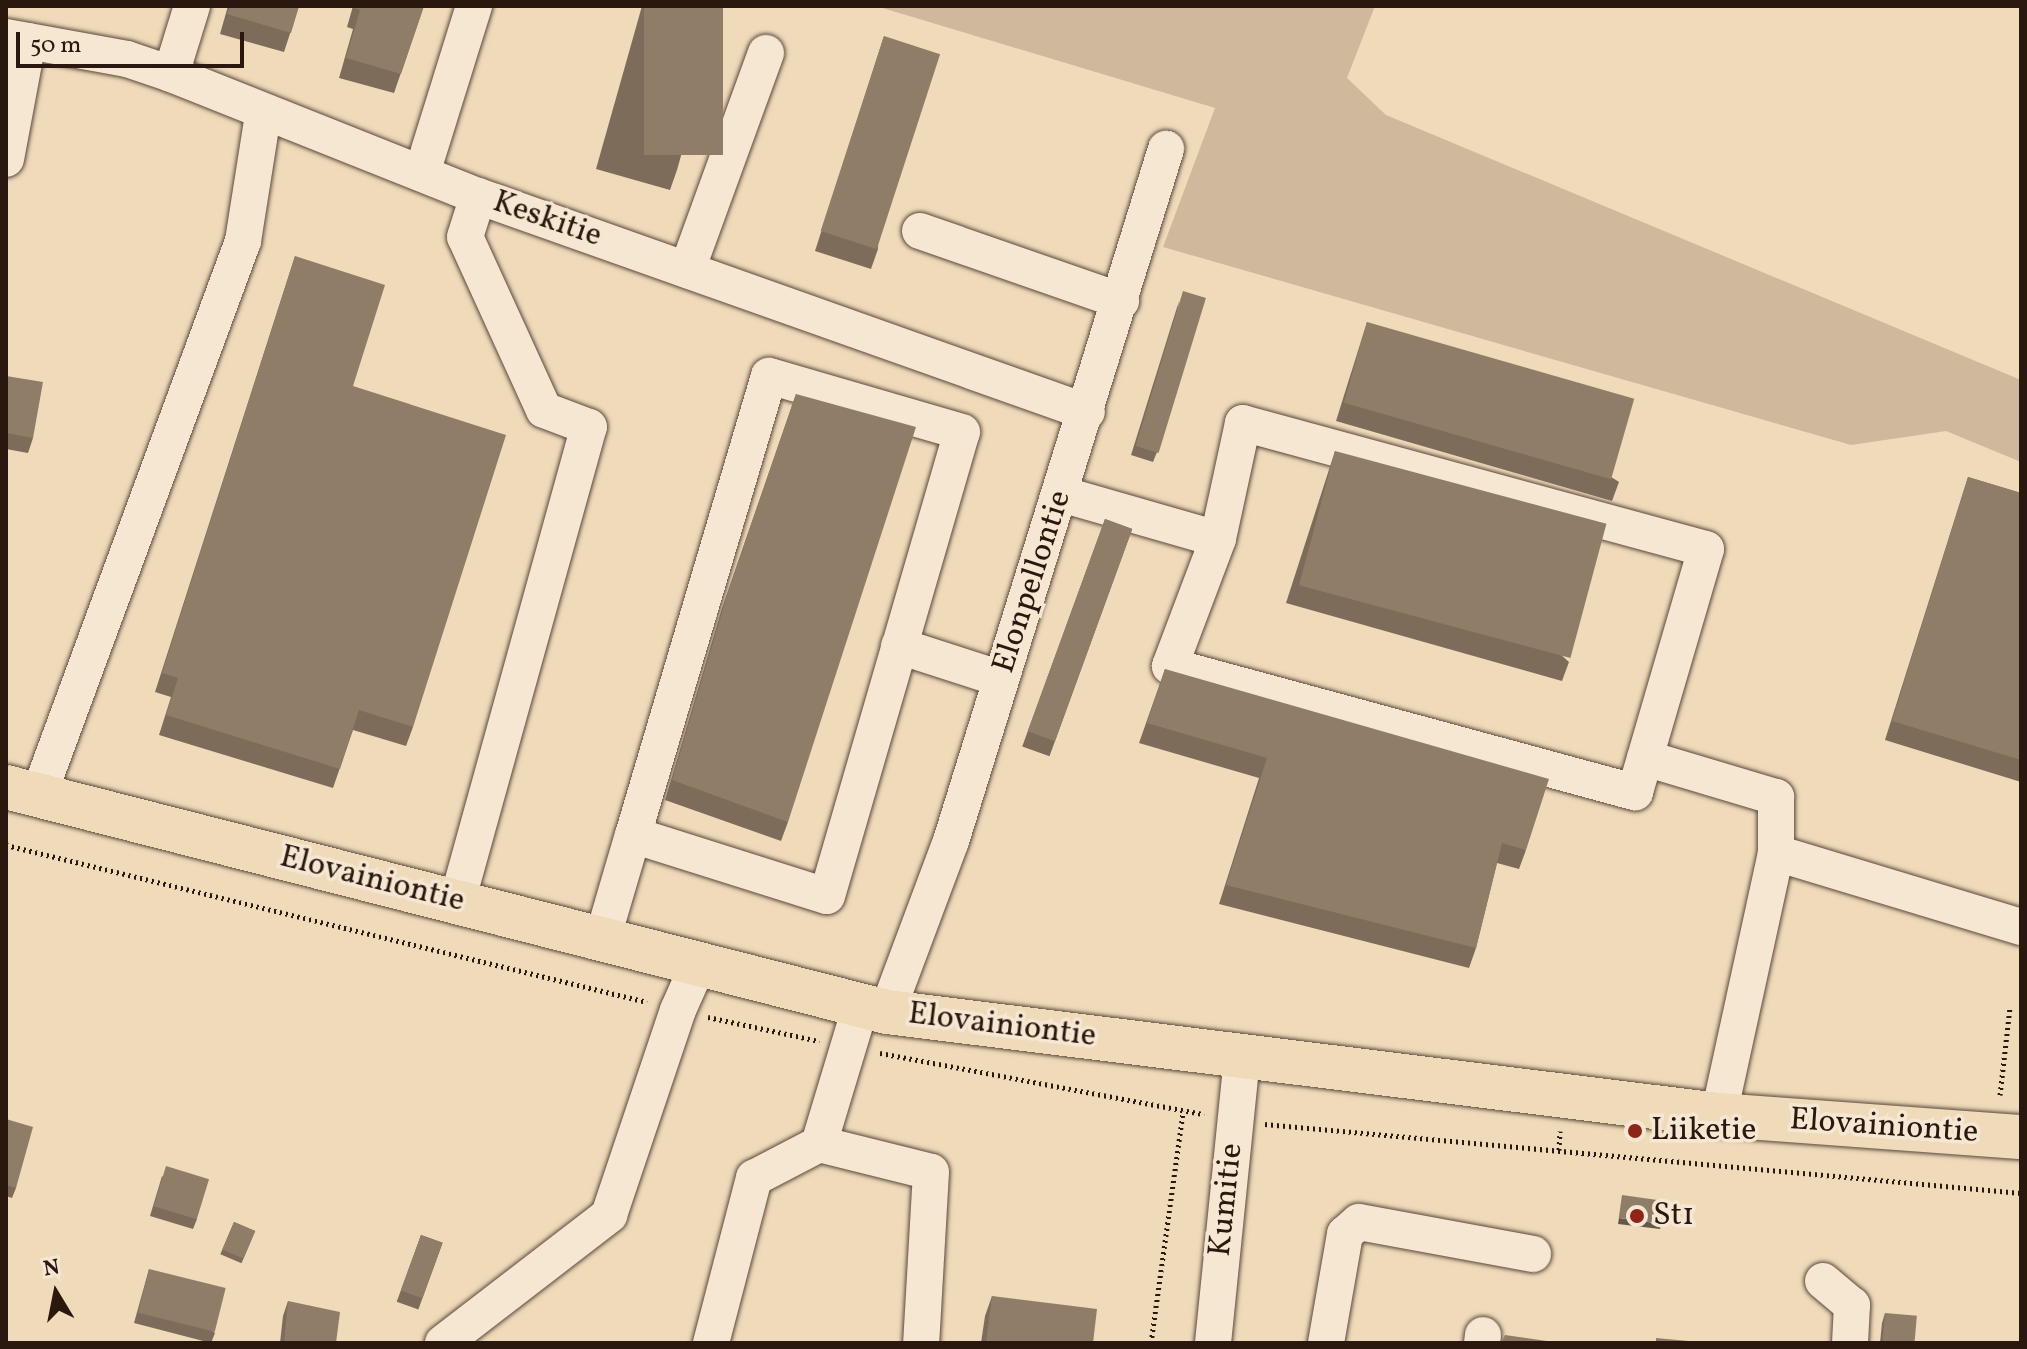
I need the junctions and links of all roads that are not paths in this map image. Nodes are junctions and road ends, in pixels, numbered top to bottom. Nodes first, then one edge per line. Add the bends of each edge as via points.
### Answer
1 (192, 6) edge
2 (474, 6) edge
3 (17, 39) edge
4 (766, 53) dead end
5 (171, 74) junction
6 (263, 115) junction
7 (1166, 149) dead end
8 (6, 159) edge
9 (422, 173) junction
10 (478, 196) junction
11 (920, 231) dead end
12 (687, 270) junction
13 (1121, 301) junction
14 (1087, 412) junction
15 (1061, 494) junction
16 (1218, 539) junction
17 (899, 646) junction
18 (1001, 679) junction
19 (1645, 758) junction
20 (23, 791) edge
21 (633, 835) junction
22 (1776, 853) junction
23 (457, 902) junction
24 (2021, 927) edge
25 (602, 940) junction
26 (698, 965) junction
27 (874, 1008) junction
28 (1242, 1056) junction
29 (1719, 1115) junction
30 (2021, 1137) edge
31 (819, 1144) junction
32 (1533, 1254) dead end
33 (1823, 1281) dead end
34 (443, 1343) edge
35 (711, 1343) edge
36 (921, 1343) edge
37 (1213, 1343) edge
38 (1326, 1343) edge
39 (1850, 1343) edge

1 - 5 street
2 - 9 street
3 - 5 street, Keskitie via 127,59
3 - 8 street
4 - 12 street
5 - 6 street, Keskitie
6 - 9 street, Keskitie
6 - 20 street via 243,241
7 - 13 street, Elonpellontie
9 - 10 street, Keskitie
10 - 12 street, Keskitie
10 - 23 street via 465,237 544,410 589,427
11 - 13 street
12 - 14 street, Keskitie
13 - 14 street, Elonpellontie
14 - 15 street, Elonpellontie
15 - 16 street
15 - 18 street, Elonpellontie
16 - 19 street via 1170,666 1635,792
16 - 19 street via 1243,423 1706,549
17 - 18 street
17 - 21 street via 827,896
17 - 21 street via 962,432 769,376
18 - 27 street, Elonpellontie via 951,841
19 - 22 street via 1776,797
20 - 23 main road, Elovainiontie
21 - 25 street
22 - 24 street
22 - 29 street
23 - 25 main road, Elovainiontie
25 - 26 main road, Elovainiontie
26 - 27 main road, Elovainiontie
26 - 34 street via 609,1215
27 - 28 main road, Elovainiontie
27 - 31 street, Elonpellontie
28 - 29 main road, Elovainiontie
28 - 37 street, Kumitie
29 - 30 main road, Elovainiontie
31 - 35 street via 754,1178
31 - 36 street via 931,1172
32 - 38 street via 1359,1222 1345,1234
33 - 39 street via 1852,1305

